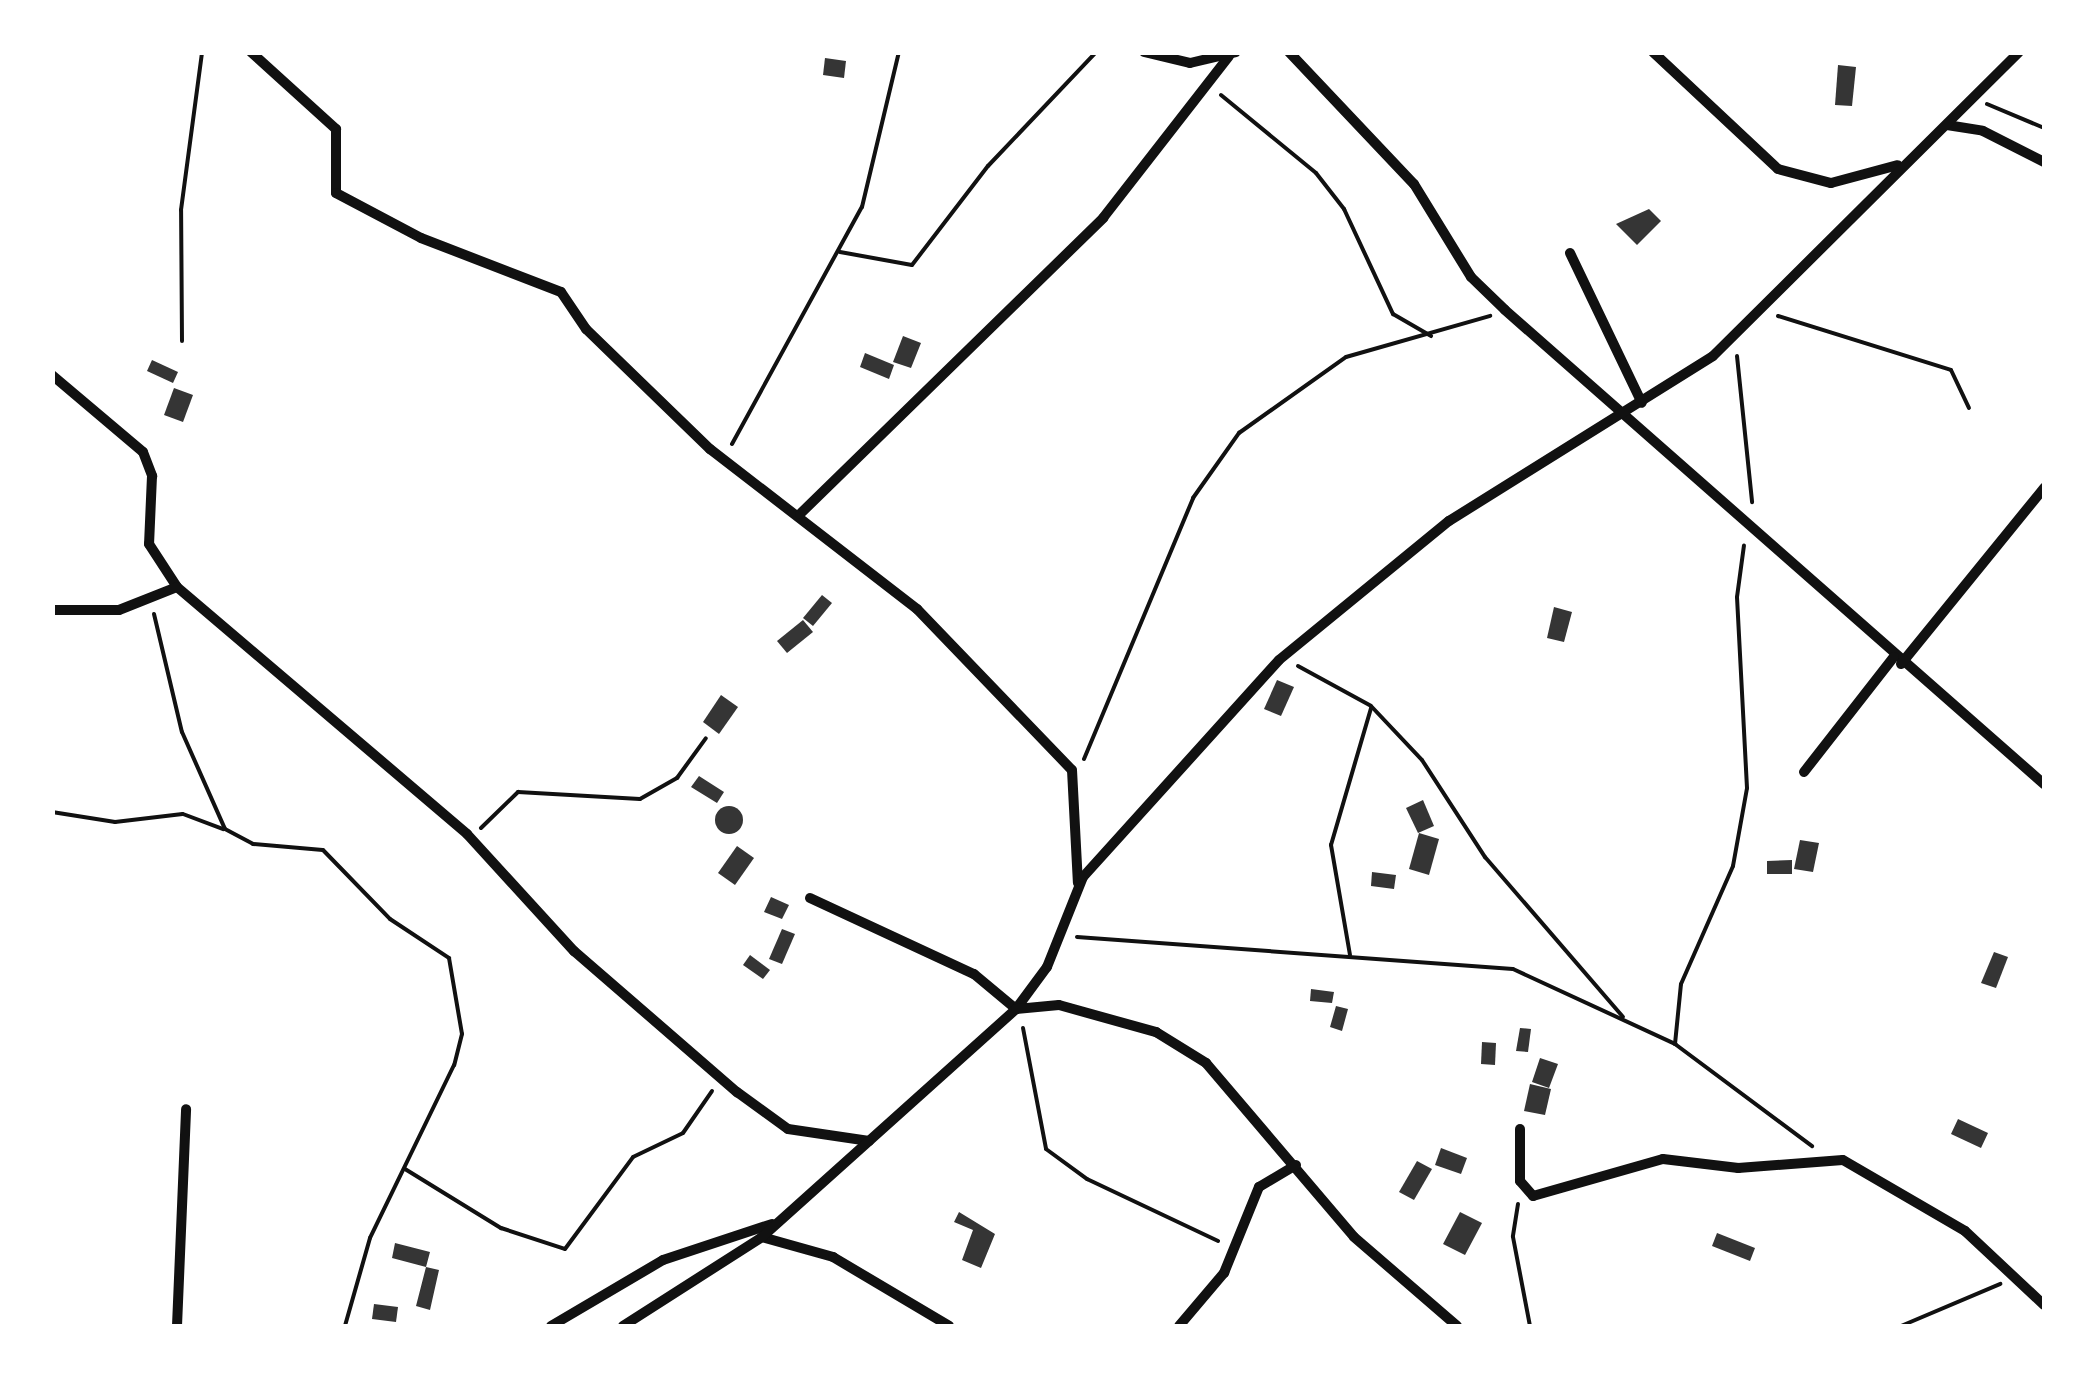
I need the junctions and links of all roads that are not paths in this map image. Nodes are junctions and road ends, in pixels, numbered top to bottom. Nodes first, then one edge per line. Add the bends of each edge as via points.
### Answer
1 (251, 52) edge
2 (1144, 52) edge
3 (1289, 52) edge
4 (1653, 52) edge
5 (2020, 52) edge
6 (1232, 54) edge
7 (1172, 56) edge
8 (1947, 125) junction
9 (2044, 162) edge
10 (1899, 165) junction
11 (1570, 253) dead end
12 (52, 375) edge
13 (1642, 403) junction
14 (1621, 412) junction
15 (2044, 488) edge
16 (800, 514) junction
17 (176, 587) junction
18 (52, 610) edge
19 (1898, 661) junction
20 (1804, 772) dead end
21 (2044, 784) edge
22 (1078, 890) junction
23 (810, 898) dead end
24 (1016, 1009) junction
25 (186, 1109) dead end
26 (1520, 1130) dead end
27 (869, 1142) junction
28 (1296, 1166) junction
29 (772, 1224) junction
30 (762, 1237) junction
31 (2044, 1304) edge
32 (177, 1326) edge
33 (551, 1326) edge
34 (623, 1326) edge
35 (949, 1326) edge
36 (1178, 1326) edge
37 (1457, 1326) edge

1 - 16 street via 336,129 336,193 561,292 586,329 724,460
2 - 7 street
3 - 14 street via 1414,184 1471,277
4 - 10 street via 1756,155 1795,176 1830,182
5 - 8 street
6 - 7 street
6 - 16 street via 1104,218
8 - 9 street
8 - 10 street
10 - 13 street via 1738,330
11 - 13 street
12 - 17 street via 143,452 152,476 149,544
13 - 14 street
14 - 19 street
14 - 22 street via 1424,539 1279,660
15 - 19 street
16 - 22 street via 917,609 1076,783
17 - 18 street via 146,601
17 - 27 street via 472,840 574,951 721,1079 788,1130
19 - 20 street
19 - 21 street
22 - 24 street via 1055,933 1047,967
23 - 24 street via 974,974
24 - 27 street
24 - 28 street via 1096,1011 1190,1050
25 - 32 street
26 - 31 street via 1522,1191 1565,1192 1663,1159 1738,1168 1828,1157 1944,1217
27 - 29 street
28 - 36 street via 1267,1178 1216,1288
28 - 37 street via 1354,1237
29 - 30 street
29 - 33 street via 663,1260
30 - 34 street
30 - 35 street via 820,1251

